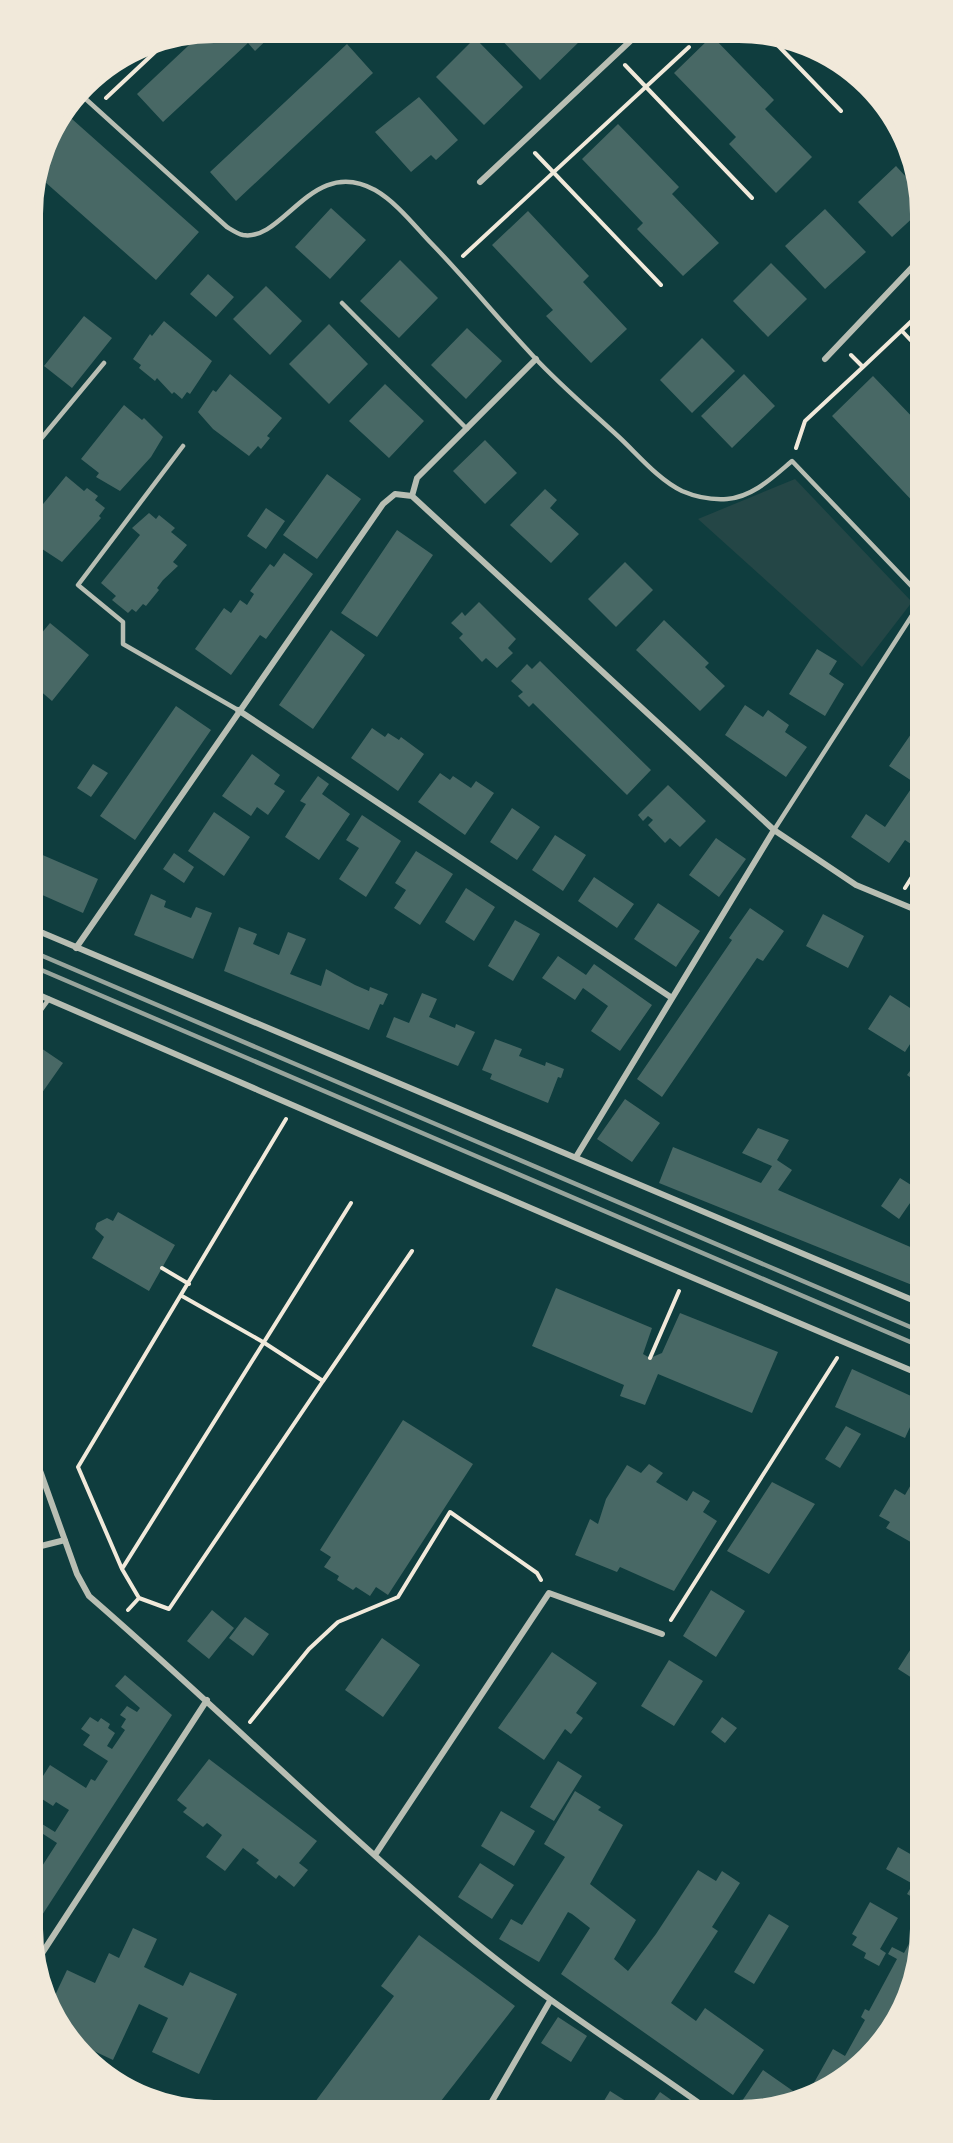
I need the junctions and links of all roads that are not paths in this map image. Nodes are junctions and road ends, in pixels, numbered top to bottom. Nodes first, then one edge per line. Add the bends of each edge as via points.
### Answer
1 (633, 39) edge
2 (83, 98) edge
3 (480, 182) dead end
4 (914, 265) edge
5 (342, 303) dead end
6 (536, 359) junction
7 (825, 359) dead end
8 (104, 363) dead end
9 (467, 429) junction
10 (39, 442) edge
11 (183, 446) dead end
12 (412, 496) junction
13 (914, 589) edge
14 (914, 612) edge
15 (238, 710) junction
16 (774, 830) junction
17 (914, 909) edge
18 (39, 932) edge
19 (76, 948) junction
20 (39, 995) edge
21 (672, 998) junction
22 (49, 999) junction
23 (39, 1013) edge
24 (576, 1157) junction
25 (914, 1301) edge
26 (914, 1372) edge
27 (39, 1468) edge
28 (65, 1540) junction
29 (39, 1546) edge
30 (662, 1634) road end
31 (207, 1700) junction
32 (375, 1855) junction
33 (41, 1955) edge
34 (550, 2001) junction
35 (490, 2104) edge
36 (700, 2104) edge

1 - 3 street
2 - 6 lane via 227,227 242,235 254,235 265,229 334,182 355,181 376,190 452,265
4 - 7 street
5 - 9 lane
6 - 9 street
6 - 13 lane via 668,483 682,491 698,497 728,499 749,493 792,461
8 - 10 lane
9 - 12 street via 417,478
11 - 15 lane via 78,585 123,622 123,644
12 - 15 street via 396,494 383,504
12 - 16 street
14 - 16 lane
15 - 19 street
15 - 21 street
16 - 17 street via 856,885
16 - 21 street
18 - 19 street
19 - 24 street
20 - 22 street
21 - 24 street
22 - 23 lane
22 - 26 street via 561,1223
24 - 25 street
27 - 28 street
28 - 29 street
28 - 31 street via 76,1574 89,1596
30 - 32 street via 549,1593
31 - 32 street
31 - 33 street
32 - 34 street
34 - 35 street
34 - 36 street

